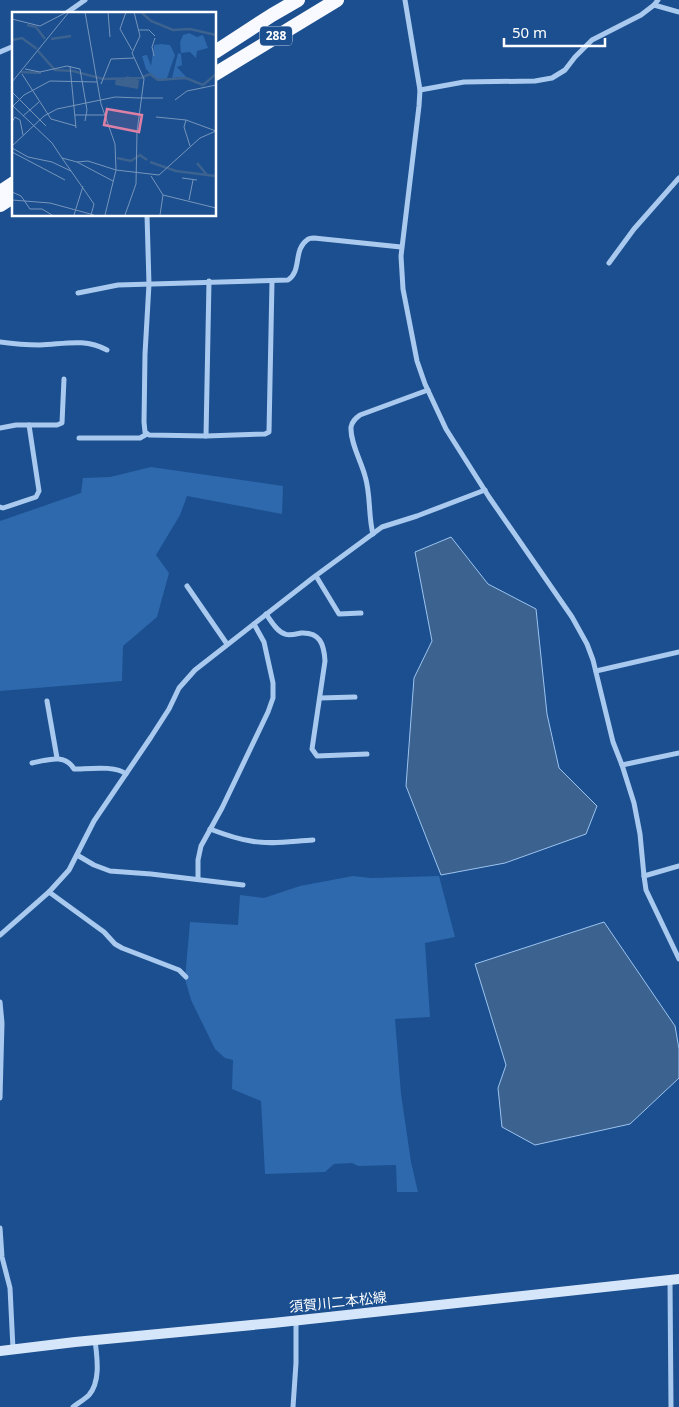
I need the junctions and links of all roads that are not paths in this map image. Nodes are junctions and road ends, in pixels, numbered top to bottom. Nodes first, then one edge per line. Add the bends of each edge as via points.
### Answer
1 (84, 0) edge
2 (298, 0) edge
3 (336, 0) edge
4 (405, 0) edge
5 (658, 0) edge
6 (654, 5) junction
7 (68, 12) edge
8 (679, 12) edge
9 (12, 47) edge
10 (216, 51) edge
11 (0, 52) edge
12 (216, 73) edge
13 (420, 90) junction
14 (679, 178) edge
15 (12, 184) edge
16 (0, 192) edge
17 (12, 197) edge
18 (0, 205) edge
19 (147, 216) edge
20 (402, 247) junction
21 (609, 263) dead end
22 (272, 280) junction
23 (208, 281) junction
24 (149, 284) junction
25 (78, 293) dead end
26 (0, 342) edge
27 (107, 350) dead end
28 (64, 379) dead end
29 (428, 390) junction
30 (29, 425) junction
31 (0, 428) edge
32 (147, 434) junction
33 (206, 436) junction
34 (79, 438) dead end
35 (485, 490) junction
36 (0, 508) edge
37 (373, 534) junction
38 (316, 576) junction
39 (187, 586) dead end
40 (361, 613) dead end
41 (266, 614) junction
42 (254, 624) junction
43 (227, 644) junction
44 (679, 652) edge
45 (596, 671) junction
46 (355, 697) dead end
47 (320, 698) junction
48 (47, 701) dead end
49 (679, 753) edge
50 (367, 754) dead end
51 (57, 758) junction
52 (32, 762) dead end
53 (622, 764) junction
54 (126, 774) junction
55 (210, 829) junction
56 (313, 840) dead end
57 (77, 855) junction
58 (679, 866) edge
59 (644, 876) junction
60 (198, 879) junction
61 (243, 885) dead end
62 (49, 892) junction
63 (0, 935) edge
64 (679, 959) edge
65 (186, 977) dead end
66 (0, 1002) edge
67 (0, 1098) edge
68 (0, 1228) edge
69 (675, 1280) edge
70 (296, 1320) junction
71 (94, 1340) junction
72 (13, 1349) junction
73 (0, 1351) edge
74 (73, 1407) edge
75 (293, 1407) edge
76 (671, 1407) edge

1 - 7 street
2 - 10 highway, 288
3 - 12 highway, 288
4 - 13 street
5 - 6 street
6 - 8 street
6 - 13 street via 592,40 565,70 552,78 464,82
9 - 11 street
13 - 20 street
14 - 21 street
15 - 16 highway
17 - 18 highway
19 - 24 street
20 - 22 street via 314,238 306,240 293,276 288,280
20 - 29 street via 403,289 417,361
22 - 23 street
22 - 33 street via 269,432
23 - 24 street
23 - 33 street
24 - 25 street via 118,285
24 - 32 street via 144,422
26 - 27 street via 23,345 87,342
28 - 30 street via 62,423
29 - 35 street via 446,428
29 - 37 street via 360,415 353,422 351,428 356,450 366,476
30 - 31 street
30 - 36 street via 38,490 36,497
32 - 33 street
32 - 34 street via 140,438
35 - 37 street via 382,527
35 - 45 street via 572,618
37 - 38 street
38 - 40 street via 339,614
38 - 41 street
39 - 43 street
41 - 42 street
41 - 47 street via 286,635 303,633 321,640 325,661
42 - 43 street
42 - 55 street via 264,642 273,698
43 - 54 street via 194,670 179,688 169,709
44 - 45 street
45 - 53 street via 608,725
46 - 47 street
47 - 50 street via 312,749 317,756
48 - 51 street
49 - 53 street
51 - 52 street
51 - 54 street via 67,760 74,768 114,769
53 - 59 street via 634,803
54 - 57 street via 94,822
55 - 56 street via 252,842
55 - 60 street via 198,860
57 - 60 street via 110,871
57 - 62 street via 69,870
58 - 59 street
59 - 64 street via 646,890
60 - 61 street
62 - 63 street
62 - 65 street via 104,932 115,944 179,970
66 - 67 street
68 - 72 street via 2,1257 10,1288
69 - 70 main road, 須賀川二本松線
69 - 76 street
70 - 71 main road, 須賀川二本松線
70 - 75 street
71 - 72 main road, 須賀川二本松線
71 - 74 street via 96,1373 93,1389
72 - 73 main road, 須賀川二本松線

